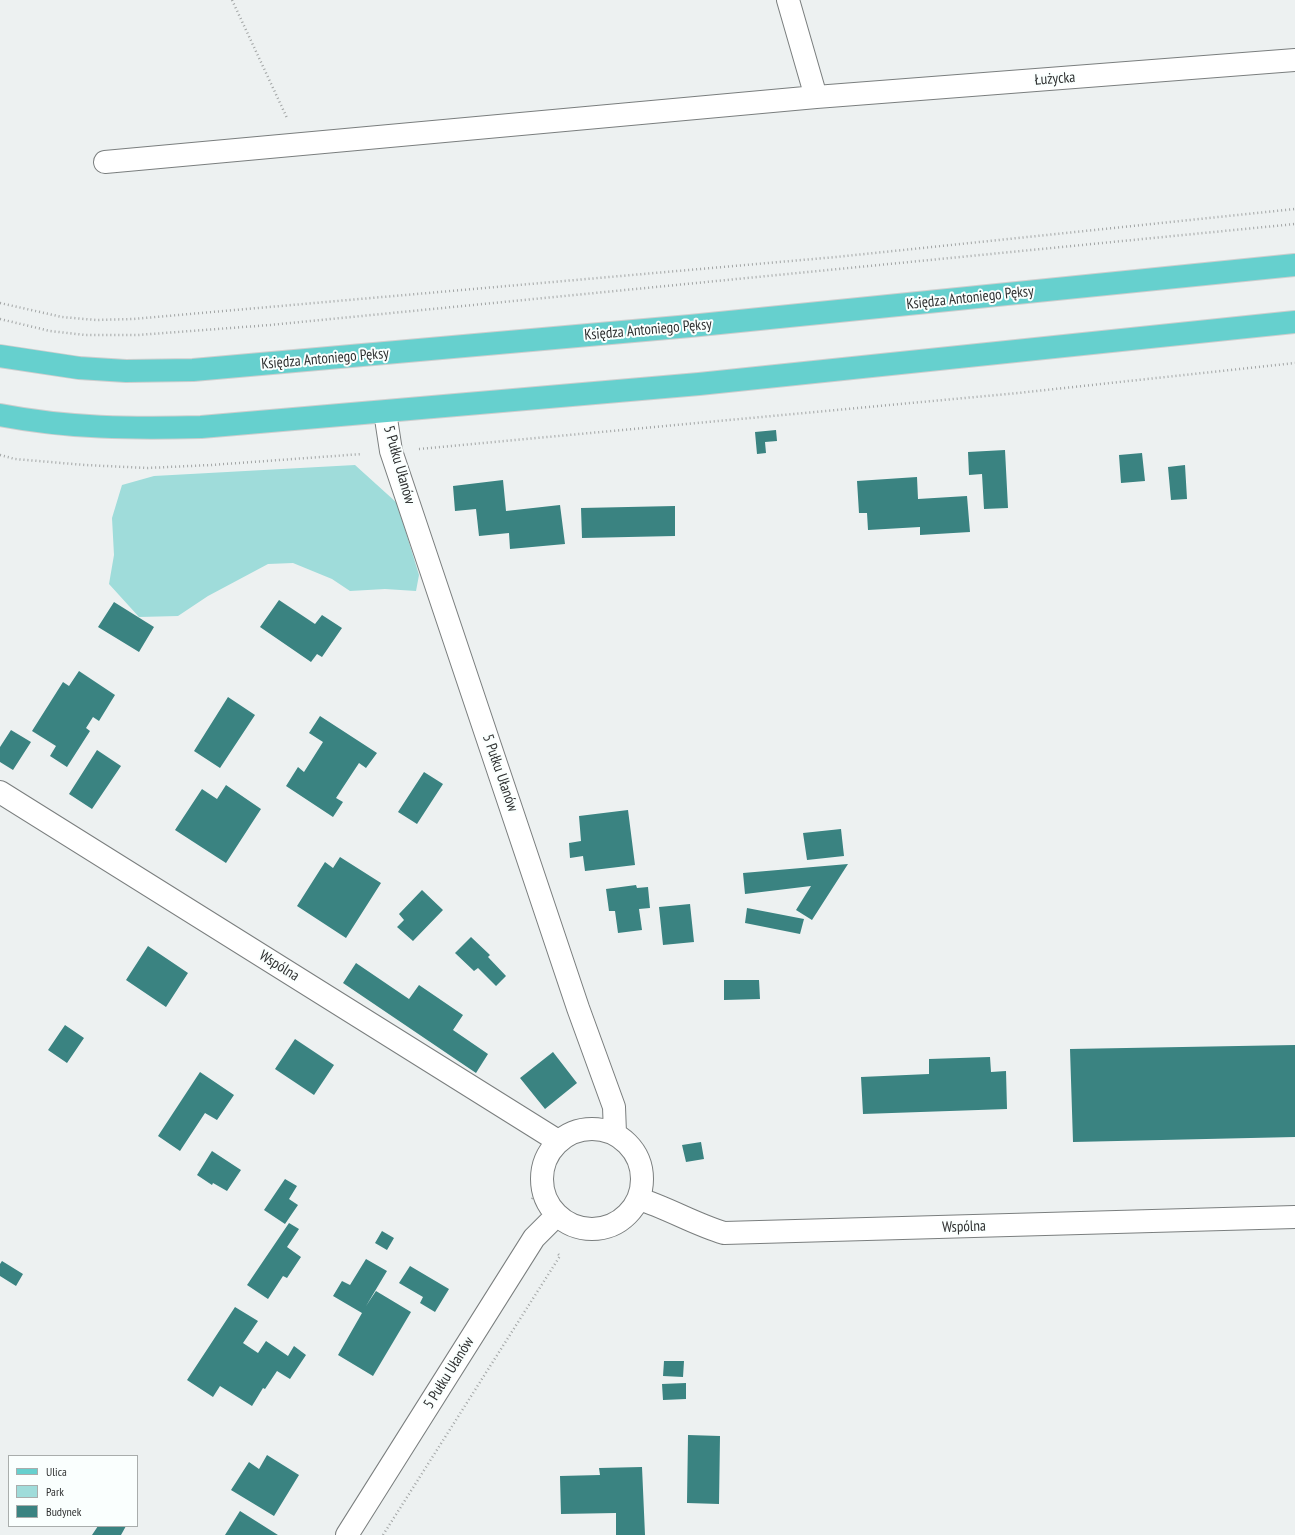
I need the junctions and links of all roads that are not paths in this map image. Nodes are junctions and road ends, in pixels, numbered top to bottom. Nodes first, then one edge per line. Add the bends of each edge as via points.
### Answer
1 (788, 0) edge
2 (1295, 60) edge
3 (816, 97) junction
4 (105, 162) dead end
5 (1295, 265) edge
6 (1295, 322) edge
7 (0, 356) edge
8 (385, 412) junction
9 (0, 415) edge
10 (0, 792) edge
11 (615, 1133) junction
12 (558, 1141) junction
13 (639, 1199) junction
14 (557, 1215) junction
15 (1295, 1217) edge
16 (347, 1535) edge

1 - 3 street
2 - 3 street, Łużycka
3 - 4 street, Łużycka
5 - 7 main road, Księdza Antoniego Pęksy via 698,326 193,370 126,371 79,368
6 - 8 main road via 699,384
8 - 9 main road via 201,427 139,429 77,426
8 - 11 street, 5 Pułku Ułanów via 391,451 614,1107
10 - 12 street, Wspólna
11 - 12 street via 586,1128
11 - 13 street via 628,1142 637,1154 643,1184
12 - 14 street via 548,1154 542,1170 542,1186 547,1202
13 - 14 street via 631,1212 603,1229 587,1229 571,1224
13 - 15 street, Wspólna via 701,1226 724,1233
14 - 16 street, 5 Pułku Ułanów via 534,1238

